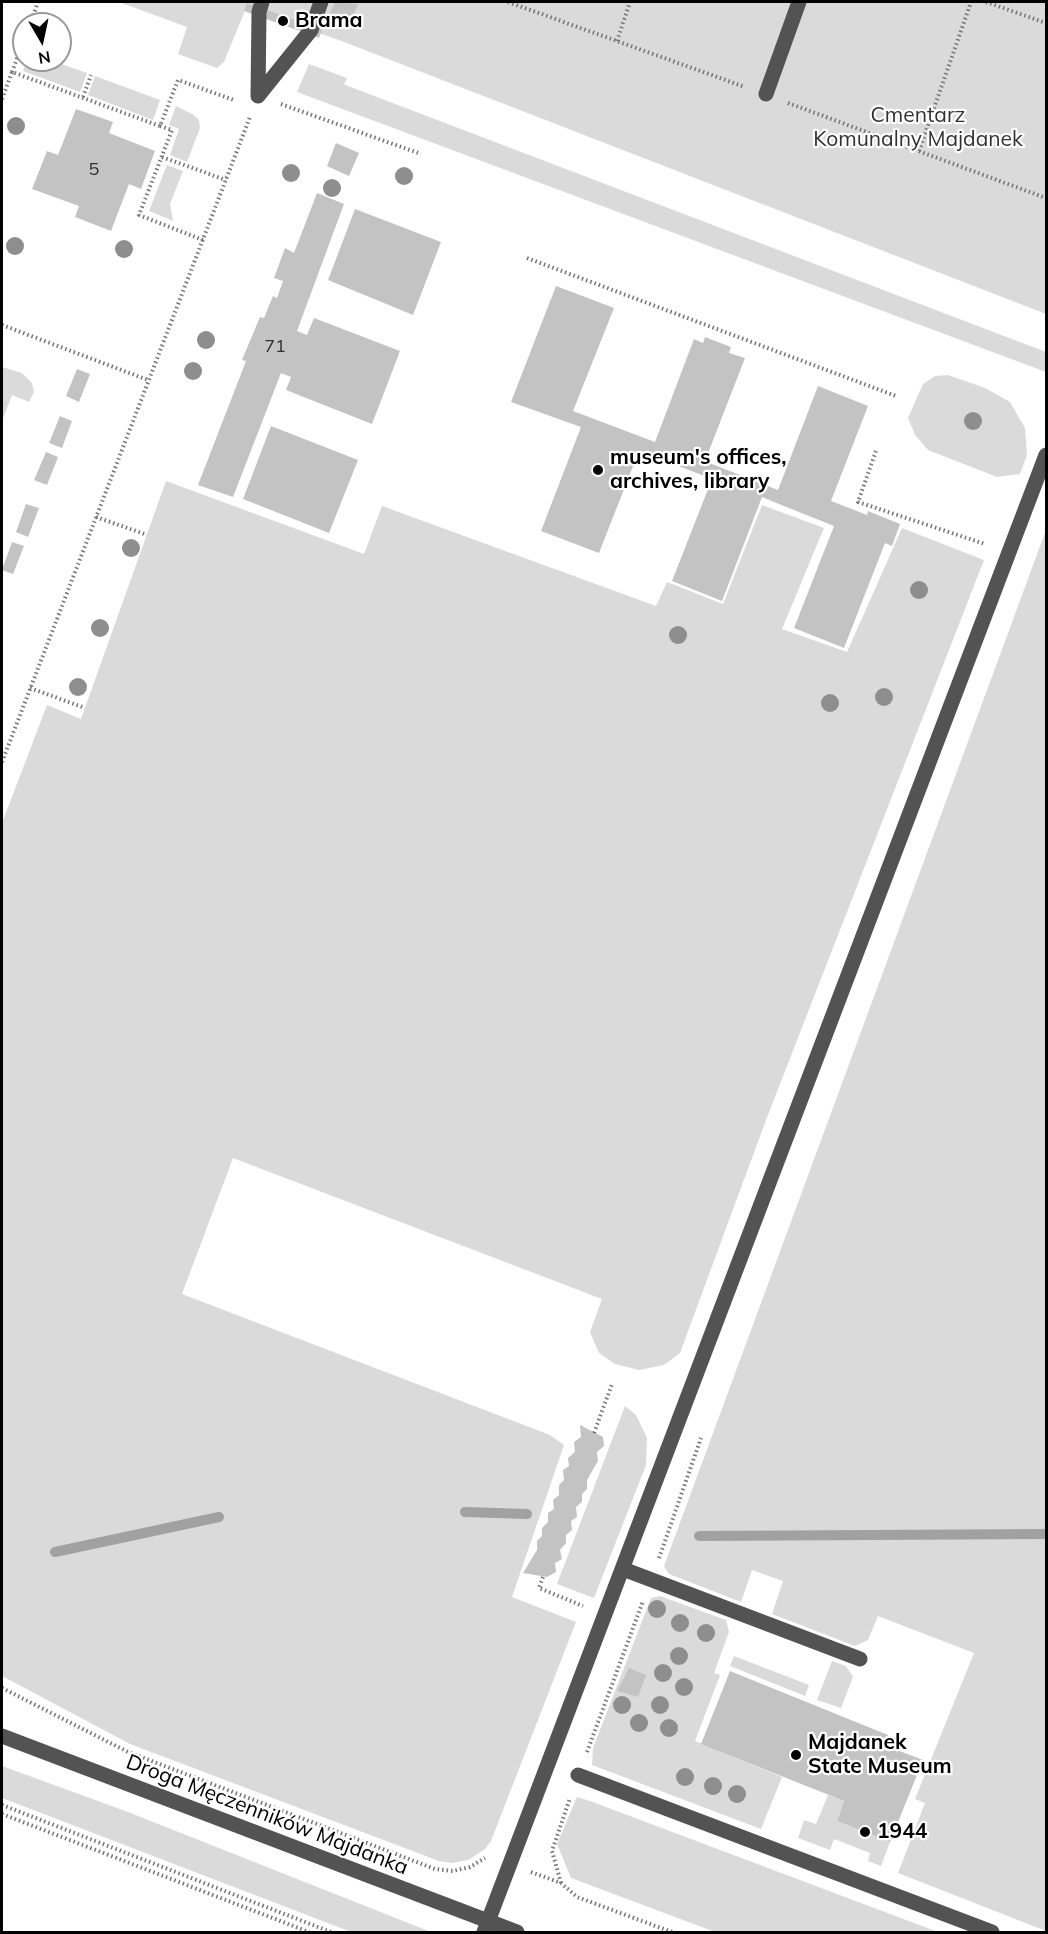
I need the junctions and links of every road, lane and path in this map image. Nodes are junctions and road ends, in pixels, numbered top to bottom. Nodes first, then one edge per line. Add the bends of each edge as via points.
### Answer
1 (262, 2) edge
2 (321, 2) edge
3 (630, 2) edge
4 (799, 2) edge
5 (971, 2) edge
6 (986, 2) edge
7 (1047, 23) edge
8 (617, 41) dead end
9 (12, 72) joint
10 (91, 75) dead end
11 (4, 87) edge
12 (766, 94) dead end
13 (83, 97) junction
14 (2, 99) edge
15 (256, 101) junction
16 (160, 126) junction
17 (918, 151) dead end
18 (421, 154) dead end
19 (162, 157) junction
20 (226, 180) junction
21 (203, 240) junction
22 (527, 258) dead end
23 (2, 325) edge
24 (148, 380) junction
25 (896, 396) dead end
26 (876, 450) dead end
27 (1047, 455) edge
28 (96, 517) junction
29 (147, 535) dead end
30 (1010, 552) junction
31 (30, 688) junction
32 (85, 708) dead end
33 (2, 762) edge
34 (612, 1384) dead end
35 (594, 1432) dead end
36 (623, 1569) junction
37 (651, 1580) junction
38 (860, 1659) dead end
39 (2, 1688) edge
40 (2, 1736) edge
41 (578, 1775) junction
42 (2, 1805) edge
43 (2, 1814) edge
44 (488, 1856) dead end
45 (486, 1927) edge
46 (309, 1932) edge
47 (331, 1932) edge
48 (517, 1932) edge
49 (672, 1932) edge
50 (992, 1932) edge

1 - 15 street
2 - 15 street via 311,30
3 - 8 path
4 - 12 street
5 - 17 path
6 - 7 path
9 - 11 path
9 - 13 path
10 - 13 path
11 - 14 path
13 - 16 path
15 - 16 path via 178,80
15 - 18 path
15 - 20 path
16 - 19 path via 172,130
19 - 20 path
19 - 21 path via 139,215
20 - 21 path
21 - 24 path
22 - 25 path
23 - 24 path
24 - 28 path
26 - 30 path via 858,502
27 - 30 street
28 - 29 path
28 - 31 path
30 - 36 street
31 - 32 path
31 - 33 path
34 - 35 path
36 - 37 street
36 - 45 street
37 - 38 street
37 - 41 path
39 - 44 path via 128,1752 435,1869 470,1868
40 - 45 street, Droga Męczenników Majdanka
41 - 49 path via 552,1851 561,1883 577,1897
41 - 50 street
42 - 47 path
43 - 46 path
45 - 48 street, Droga Męczenników Majdanka

